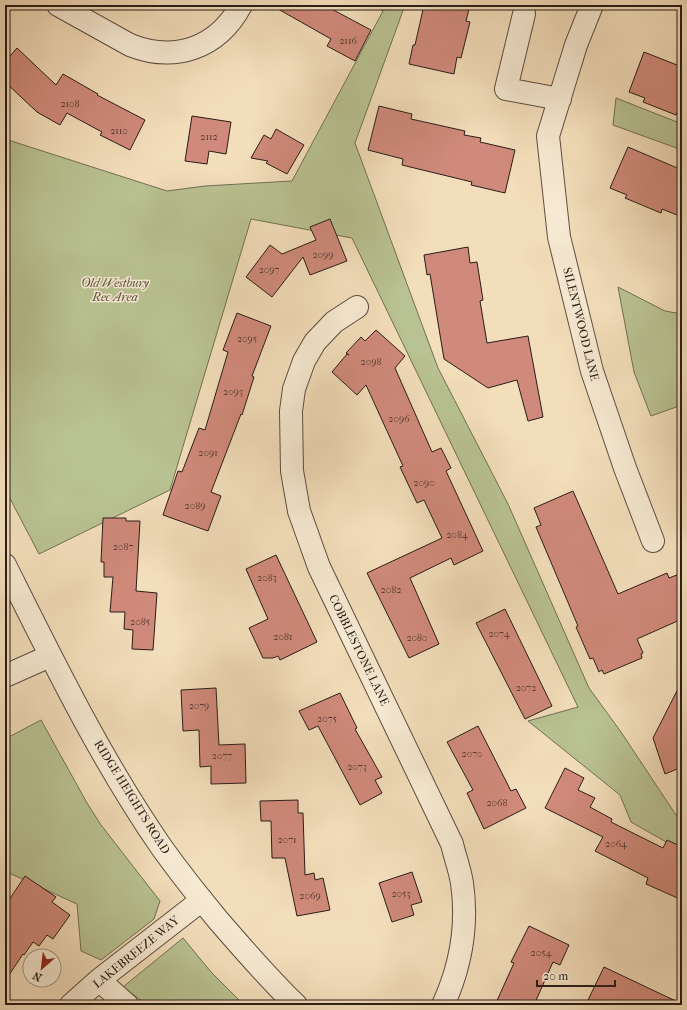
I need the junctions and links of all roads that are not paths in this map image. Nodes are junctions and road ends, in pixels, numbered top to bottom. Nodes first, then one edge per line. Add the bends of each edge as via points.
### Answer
1 (58, 5) edge
2 (241, 5) edge
3 (592, 5) edge
4 (524, 14) dead end
5 (560, 99) junction
6 (357, 307) dead end
7 (653, 541) dead end
8 (5, 565) edge
9 (50, 656) junction
10 (5, 676) edge
11 (202, 900) junction
12 (99, 980) junction
13 (71, 1005) edge
14 (127, 1005) edge
15 (296, 1005) edge
16 (443, 1005) edge

1 - 2 street via 130,44 164,53 187,51 208,41 227,26
3 - 5 street, SILENTWOOD LANE via 576,44
4 - 5 street via 506,89
5 - 7 street, SILENTWOOD LANE via 548,136 559,237 592,371
6 - 16 street, COBBLESTONE LANE via 334,322 315,342 304,361 294,389 291,411 292,471 299,510 319,567 452,844 462,881 465,919 460,953
8 - 9 street, RIDGE HEIGHTS ROAD
9 - 10 street
9 - 11 street, RIDGE HEIGHTS ROAD via 125,790 163,849
11 - 12 street, LAKEBREEZE WAY
11 - 15 street, RIDGE HEIGHTS ROAD via 240,946
12 - 13 street, LAKEBREEZE WAY
12 - 14 street

